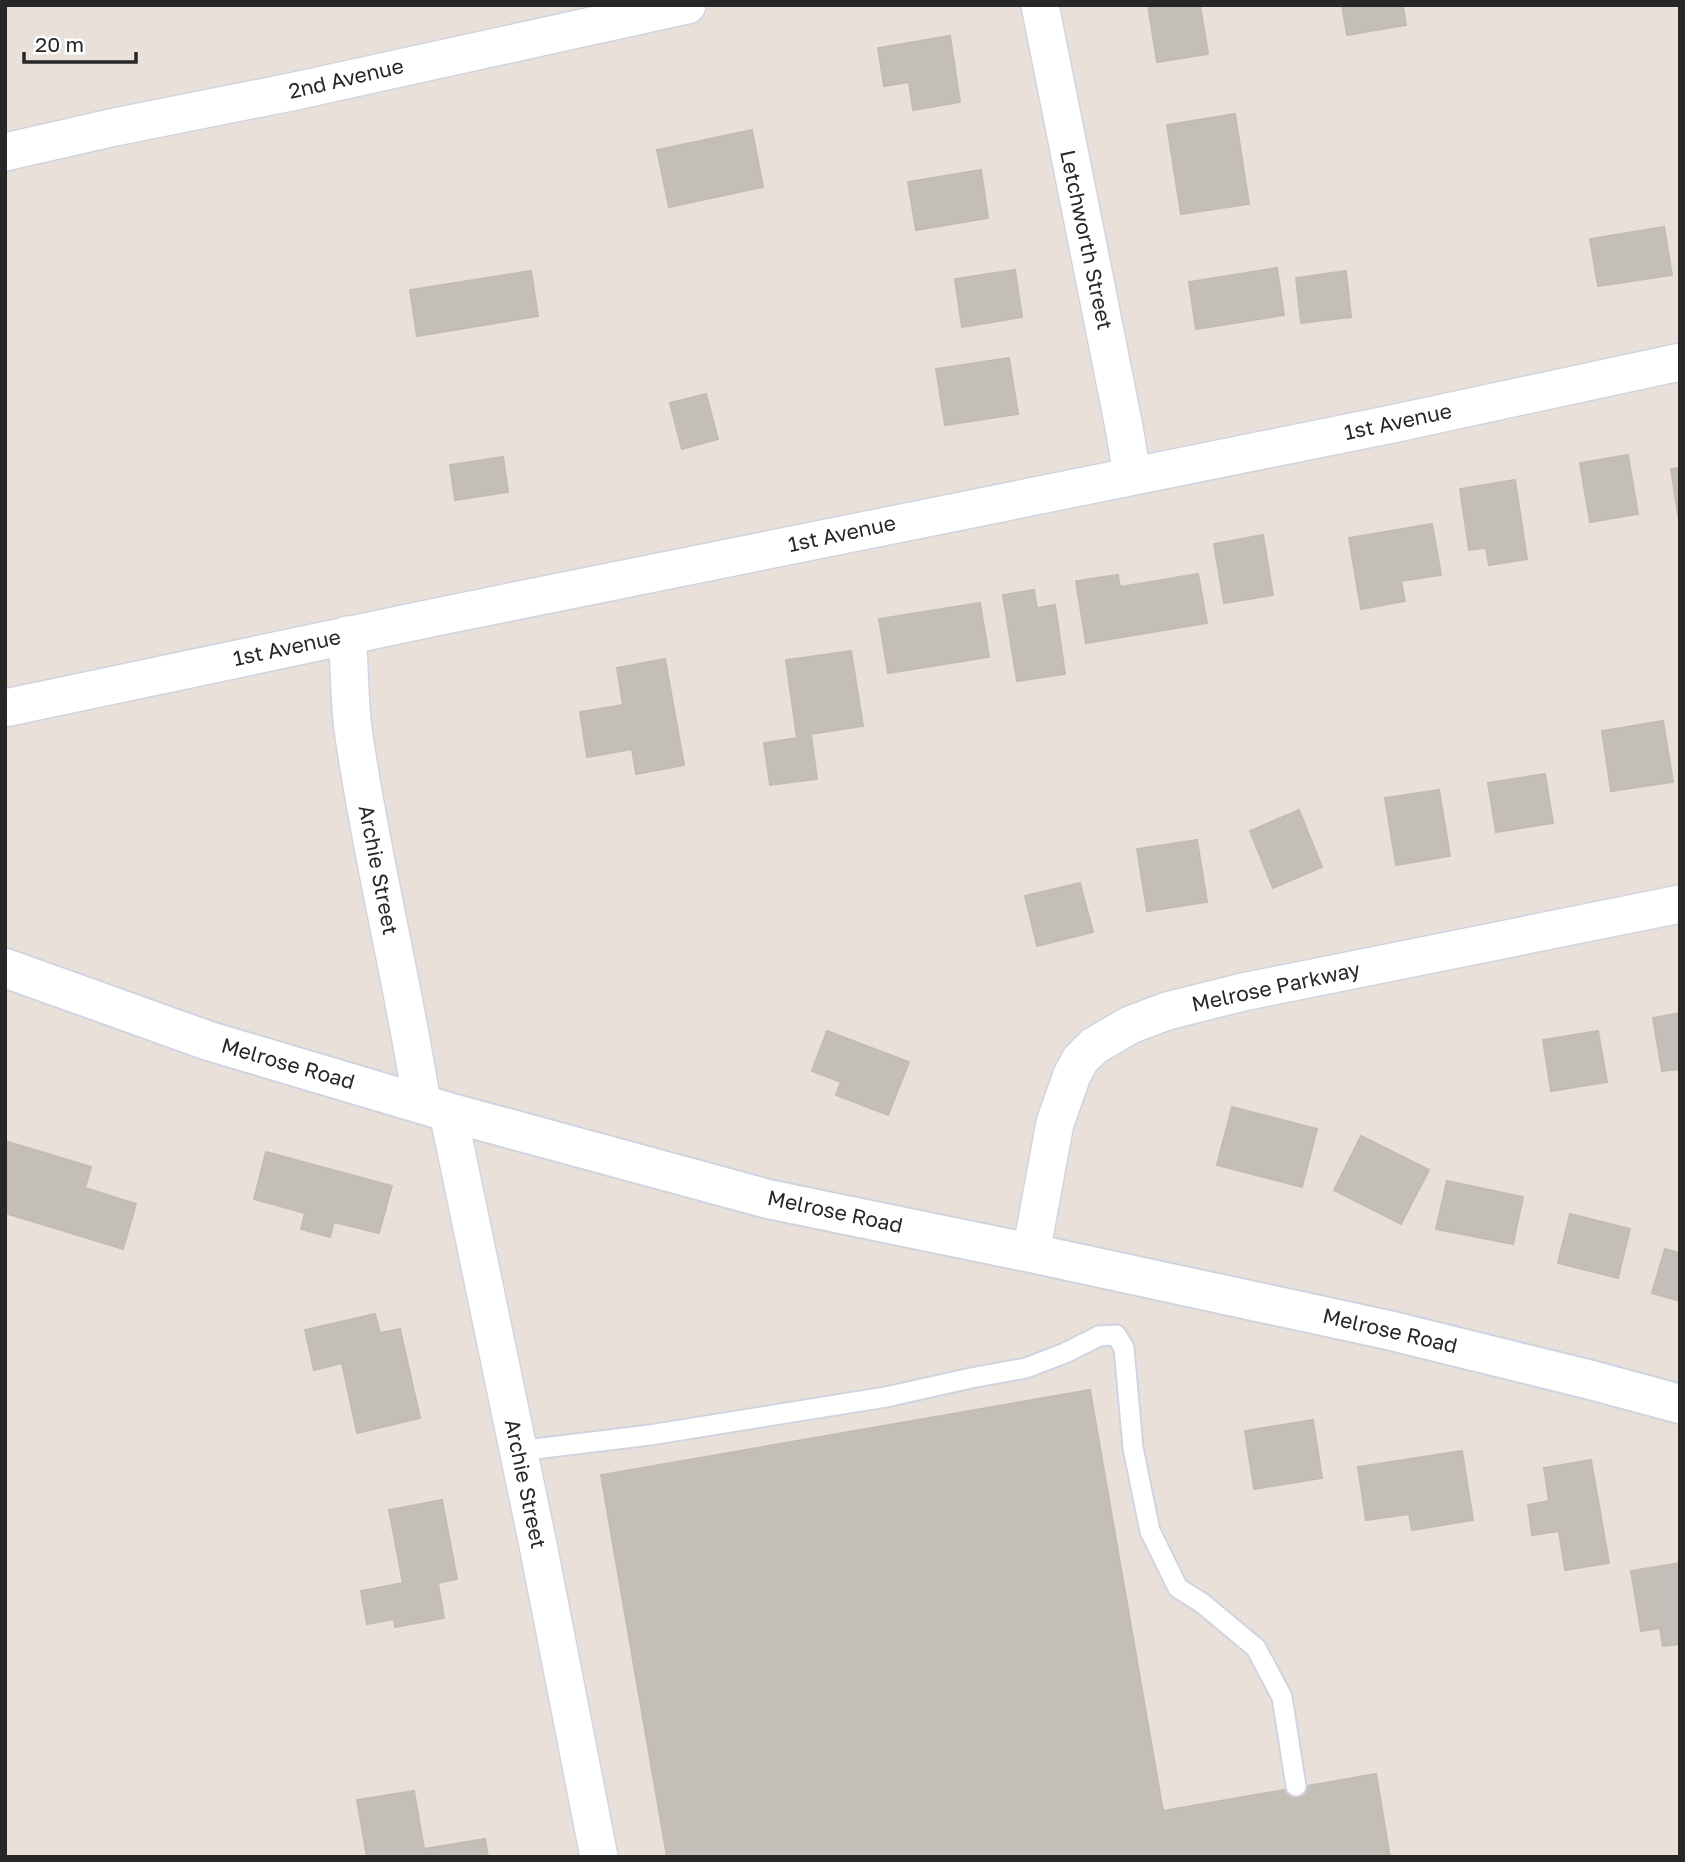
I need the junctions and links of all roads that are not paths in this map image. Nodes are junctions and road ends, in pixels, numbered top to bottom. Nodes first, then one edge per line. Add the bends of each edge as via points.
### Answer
1 (687, 5) edge
2 (1040, 5) edge
3 (5, 152) edge
4 (1680, 362) edge
5 (1132, 475) junction
6 (347, 635) junction
7 (5, 708) edge
8 (1680, 904) edge
9 (5, 968) edge
10 (435, 1108) junction
11 (1031, 1253) junction
12 (1680, 1404) edge
13 (519, 1451) junction
14 (1297, 1786) dead end
15 (599, 1857) edge

1 - 3 street, 2nd Avenue
2 - 5 street, Letchworth Street
4 - 5 street, 1st Avenue
5 - 6 street, 1st Avenue
6 - 7 street, 1st Avenue
6 - 10 street, Archie Street via 354,733 374,860 411,1032
8 - 11 street, Melrose Parkway via 1243,992 1130,1025 1094,1046 1072,1075 1055,1123
9 - 10 street, Melrose Road via 209,1041
10 - 11 street, Melrose Road via 768,1199
10 - 13 street, Archie Street
11 - 12 street, Melrose Road via 1388,1330
13 - 14 lane via 886,1397 1026,1368 1100,1336 1115,1335 1124,1348 1133,1448 1150,1531 1178,1588 1256,1648 1282,1697
13 - 15 street, Archie Street

